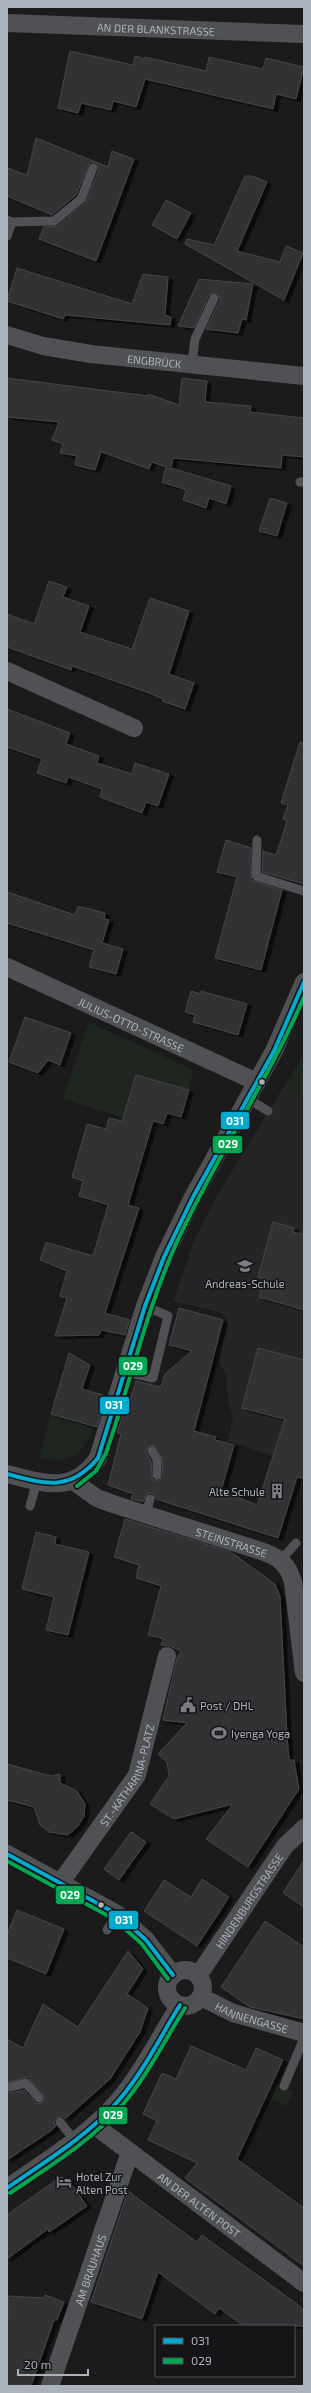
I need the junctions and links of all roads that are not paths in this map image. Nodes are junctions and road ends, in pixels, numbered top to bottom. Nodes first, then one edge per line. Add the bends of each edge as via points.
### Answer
1 (7, 23) edge
2 (304, 34) edge
3 (93, 168) dead end
4 (10, 221) edge
5 (7, 236) edge
6 (214, 298) dead end
7 (7, 335) edge
8 (192, 363) junction
9 (304, 376) edge
10 (7, 671) edge
11 (134, 728) dead end
12 (257, 840) dead end
13 (304, 891) edge
14 (7, 967) edge
15 (304, 982) edge
16 (256, 1082) junction
17 (247, 1098) junction
18 (268, 1111) dead end
19 (145, 1306) junction
20 (126, 1372) junction
21 (152, 1451) dead end
22 (7, 1474) edge
23 (157, 1475) dead end
24 (73, 1480) junction
25 (37, 1481) junction
26 (30, 1506) dead end
27 (296, 1543) dead end
28 (281, 1560) junction
29 (167, 1656) dead end
30 (304, 1673) edge
31 (304, 1828) edge
32 (7, 1854) edge
33 (61, 1882) junction
34 (117, 1914) junction
35 (108, 1930) dead end
36 (173, 1975) junction
37 (198, 1976) junction
38 (201, 1997) junction
39 (180, 2005) junction
40 (304, 2033) edge
41 (304, 2038) edge
42 (284, 2086) dead end
43 (11, 2087) dead end
44 (39, 2098) dead end
45 (60, 2122) dead end
46 (94, 2125) junction
47 (75, 2141) junction
48 (130, 2152) junction
49 (7, 2188) edge
50 (304, 2283) edge
51 (50, 2386) edge

1 - 2 street, AN DER BLANKSTRASSE
3 - 4 lane via 81,199 54,221
4 - 5 lane
6 - 8 lane via 195,339
7 - 8 street, ENGBRÜCK via 74,352
8 - 9 street, ENGBRÜCK
10 - 11 street
12 - 13 lane via 256,876
14 - 16 street, JULIUS-OTTO-STRASSE
15 - 16 street via 287,1024
16 - 17 street
17 - 18 lane
17 - 19 street via 171,1241
19 - 20 street
19 - 20 lane via 168,1316 154,1378
20 - 24 street via 98,1458 86,1473
21 - 23 lane via 157,1459
22 - 25 street
24 - 25 street via 57,1484
24 - 28 street, STEINSTRASSE via 97,1498 148,1507
25 - 26 lane
27 - 28 lane
28 - 30 street, STEINSTRASSE via 289,1570 293,1582
29 - 33 street, ST.-KATHARINA-PLATZ via 137,1774
31 - 37 street, HINDENBURGSTRASSE via 285,1846
32 - 33 street
33 - 34 street
34 - 35 lane
34 - 36 street via 146,1940
36 - 37 street via 183,1970
36 - 39 street via 169,1981 169,1996
37 - 38 street via 203,1986
38 - 39 street via 192,2005
38 - 40 street, HANNENGASSE via 233,2013
39 - 46 street via 128,2088
41 - 42 lane
43 - 44 lane via 26,2083
45 - 47 lane
46 - 47 street
46 - 48 street, AN DER ALTEN POST
47 - 49 street
48 - 50 street, AN DER ALTEN POST
48 - 51 street, AM BRAUHAUS

